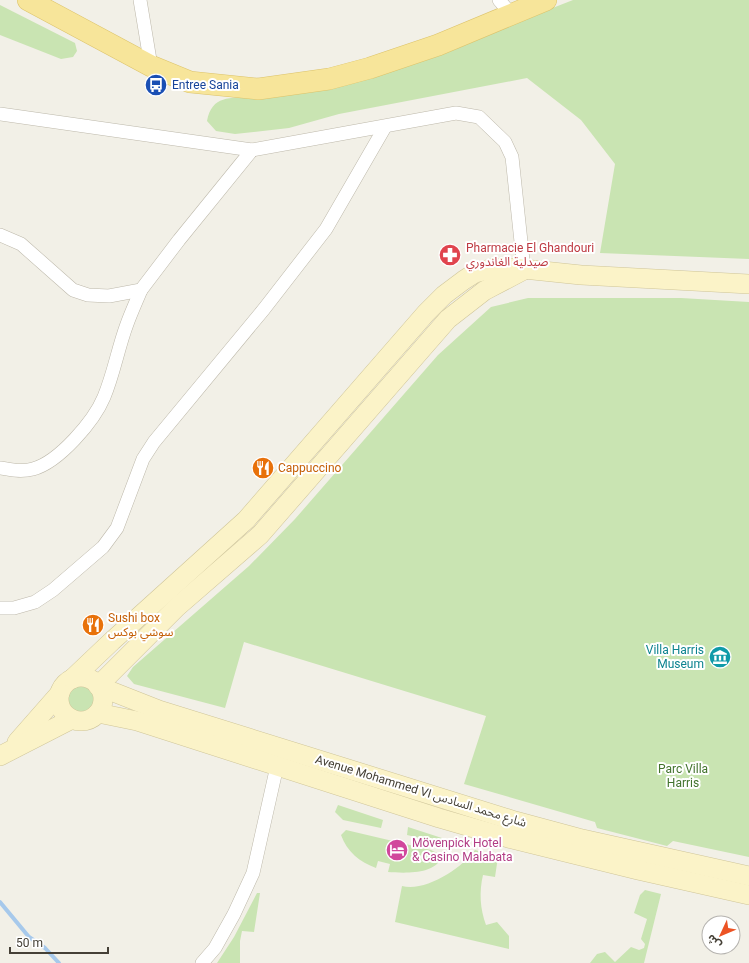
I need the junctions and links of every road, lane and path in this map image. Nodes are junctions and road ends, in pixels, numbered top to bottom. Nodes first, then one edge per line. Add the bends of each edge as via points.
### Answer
1 (28, 0) edge
2 (140, 0) edge
3 (546, 0) edge
4 (505, 7) edge
5 (151, 66) junction
6 (0, 114) edge
7 (385, 127) junction
8 (252, 150) junction
9 (0, 235) edge
10 (524, 270) junction
11 (749, 284) edge
12 (141, 290) junction
13 (0, 468) edge
14 (0, 608) edge
15 (72, 679) junction
16 (98, 686) junction
17 (60, 693) junction
18 (98, 713) junction
19 (72, 719) junction
20 (5, 753) edge
21 (277, 766) junction
22 (749, 876) edge
23 (749, 895) edge
24 (202, 963) edge

1 - 5 main road
2 - 5 street
3 - 4 main road
4 - 5 main road via 438,46 329,79 258,89 190,82
6 - 8 street
7 - 8 street
7 - 10 street via 456,113 479,117 505,142 512,157
7 - 14 street via 326,229 264,309 154,442 143,459 117,528 103,547 35,602 14,608
8 - 12 street via 178,240
9 - 12 street via 21,244 73,290 88,295 109,296
10 - 11 main road
10 - 15 main road via 494,268 475,273 434,304 246,520
10 - 16 main road via 484,291 448,319 260,535 177,607
12 - 13 street via 127,324 104,398 90,420 73,441 53,459 34,469 13,471
15 - 16 main road via 86,678
15 - 17 main road
16 - 18 main road via 103,700
16 - 22 main road, Avenue Mohammed VI شارع محمد السادس via 159,710 508,819 578,838
17 - 19 main road via 61,709
17 - 20 main road
18 - 19 main road via 86,721
18 - 21 main road, Avenue Mohammed VI شارع محمد السادس via 137,721
19 - 20 main road
21 - 23 main road, Avenue Mohammed VI شارع محمد السادس via 508,838
21 - 24 street via 254,873 234,914

